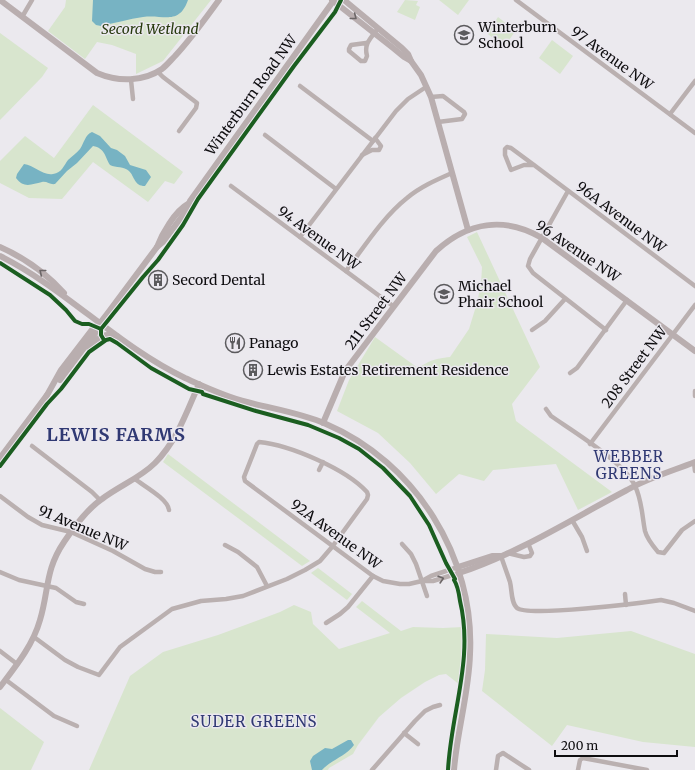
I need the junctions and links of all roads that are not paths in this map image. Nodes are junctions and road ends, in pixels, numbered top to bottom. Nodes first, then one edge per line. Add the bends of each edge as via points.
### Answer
1 (0, 0) edge
2 (32, 0) edge
3 (219, 0) edge
4 (333, 0) edge
5 (344, 0) edge
6 (516, 0) edge
7 (22, 16) junction
8 (379, 28) junction
9 (374, 33) junction
10 (366, 44) junction
11 (411, 61) junction
12 (159, 71) junction
13 (131, 80) junction
14 (695, 81) edge
15 (300, 86) dead end
16 (426, 87) junction
17 (431, 97) junction
18 (133, 99) dead end
19 (670, 114) junction
20 (438, 122) junction
21 (179, 131) dead end
22 (695, 132) edge
23 (265, 135) dead end
24 (374, 139) junction
25 (362, 155) junction
26 (534, 165) junction
27 (452, 173) junction
28 (231, 186) dead end
29 (336, 189) junction
30 (568, 191) junction
31 (468, 230) junction
32 (300, 237) junction
33 (542, 238) junction
34 (0, 247) edge
35 (0, 256) edge
36 (346, 271) junction
37 (695, 286) edge
38 (69, 299) junction
39 (566, 299) junction
40 (627, 300) junction
41 (695, 304) edge
42 (393, 306) junction
43 (100, 323) junction
44 (532, 330) dead end
45 (606, 330) junction
46 (672, 334) junction
47 (122, 339) junction
48 (695, 351) edge
49 (75, 359) junction
50 (570, 373) dead end
51 (199, 384) junction
52 (695, 391) edge
53 (695, 396) edge
54 (46, 397) junction
55 (546, 409) dead end
56 (323, 423) junction
57 (590, 444) junction
58 (32, 446) dead end
59 (0, 458) edge
60 (323, 462) junction
61 (695, 463) edge
62 (319, 470) dead end
63 (695, 471) edge
64 (135, 479) junction
65 (635, 486) junction
66 (0, 496) edge
67 (100, 500) junction
68 (169, 510) dead end
69 (572, 520) junction
70 (695, 521) edge
71 (70, 532) junction
72 (528, 543) junction
73 (402, 544) dead end
74 (225, 545) dead end
75 (332, 547) junction
76 (587, 551) dead end
77 (508, 553) junction
78 (501, 556) junction
79 (459, 570) junction
80 (0, 572) edge
81 (161, 572) dead end
82 (373, 576) junction
83 (422, 581) junction
84 (46, 585) junction
85 (267, 586) junction
86 (625, 594) dead end
87 (427, 596) dead end
88 (84, 604) dead end
89 (626, 604) junction
90 (695, 611) edge
91 (326, 623) dead end
92 (34, 637) junction
93 (0, 651) edge
94 (17, 664) junction
95 (6, 680) junction
96 (0, 687) edge
97 (440, 705) dead end
98 (77, 726) dead end
99 (404, 733) junction
100 (418, 744) dead end
101 (372, 770) edge
102 (454, 770) edge
103 (496, 770) edge
104 (529, 770) edge
105 (578, 770) edge
106 (647, 770) edge

1 - 7 street
2 - 7 street
3 - 12 street via 182,48
4 -> 9 street
4 - 43 street, Winterburn Road NW via 188,204 186,211
5 - 8 street
6 - 19 street, 97 Avenue NW
7 - 13 street via 97,73
8 - 9 street
8 - 11 street via 408,54
9 - 10 street
9 - 11 street
10 - 10 street via 352,44 349,51 365,61
11 - 16 street
12 - 13 street
12 - 21 street via 197,103
13 - 18 street
14 - 19 street
15 - 24 street
16 - 17 street
16 - 24 street via 402,105
17 - 20 street
17 - 20 street via 443,96 465,114 462,119
19 - 22 street, 97 Avenue NW
20 - 27 street
23 - 29 street
24 - 25 street
24 - 25 street via 380,146 379,150
25 - 29 street
26 - 26 street, 96A Avenue NW via 511,148 505,149 511,170 524,165
26 - 30 street, 96A Avenue NW
27 - 31 street
27 - 36 street via 423,186 406,199 383,223
28 - 32 street, 94 Avenue NW
29 - 32 street
30 - 33 street
30 - 37 street, 96A Avenue NW
31 - 33 street, 96 Avenue NW via 483,226 506,226 521,228
31 - 42 street, 211 Street NW via 452,237 436,251
32 - 36 street, 94 Avenue NW
33 - 39 street via 528,266 533,273
33 - 40 street, 96 Avenue NW
38 -> 34 street via 41,271
35 - 38 street
36 - 42 street, 94 Avenue NW
38 - 43 street
39 - 44 street via 548,319
39 - 45 street
40 - 45 street
40 - 46 street, 96 Avenue NW
41 - 46 street, 208 Street NW
42 - 56 street, 211 Street NW via 345,371
43 - 47 street
43 - 49 street, Winterburn Road NW via 99,328
43 - 54 street, Winterburn Road NW via 94,326 61,370
45 - 50 street via 577,368
46 - 48 street, 96 Avenue NW
46 - 57 street, 208 Street NW
47 - 49 street via 110,335 102,337 89,345
47 - 51 street via 169,369
49 - 54 street, Winterburn Road NW
51 - 56 street via 246,402
51 - 64 street via 171,443 156,462
52 - 53 street
54 - 59 street, Winterburn Road NW
55 - 57 street via 551,416
56 - 79 street via 361,443 402,477 431,514
57 - 65 street via 622,468
58 - 67 street
60 - 62 street
60 - 75 street via 365,490 368,495
60 - 75 street, 92A Avenue NW via 296,451 259,442 244,477 245,482
61 - 63 street
61 - 65 street
64 - 67 street
64 - 68 street via 168,504
65 - 69 street
65 - 70 street via 646,532 658,552 664,553 682,530
66 - 71 street, 91 Avenue NW via 37,523
67 - 71 street
69 - 72 street
69 - 76 street
71 - 81 street, 91 Avenue NW via 145,569
71 - 84 street via 55,558
72 - 77 street
72 - 77 street via 532,553 530,556
73 - 83 street via 411,554
74 - 85 street via 257,567
75 - 82 street, 92A Avenue NW
75 - 85 street via 320,561 306,570
77 - 78 street
78 - 79 street via 494,561
78 - 89 street via 513,600 520,610 562,610
79 - 83 street, 92A Avenue NW via 433,581
79 - 102 street via 468,612 471,652
80 - 84 street via 19,580
82 - 83 street, 92A Avenue NW via 400,584
82 - 91 street via 348,607
83 - 87 street
84 - 88 street
84 - 92 street via 41,619
85 - 92 street via 243,596 172,609 120,647 100,675 65,660
86 - 89 street
89 - 90 street via 661,600
92 - 94 street
93 - 94 street
94 - 95 street
95 - 96 street
95 - 98 street via 54,716
97 - 99 street via 425,711
99 - 100 street
99 - 101 street
103 - 104 street via 498,756 501,753 506,753
105 - 106 street via 581,758

